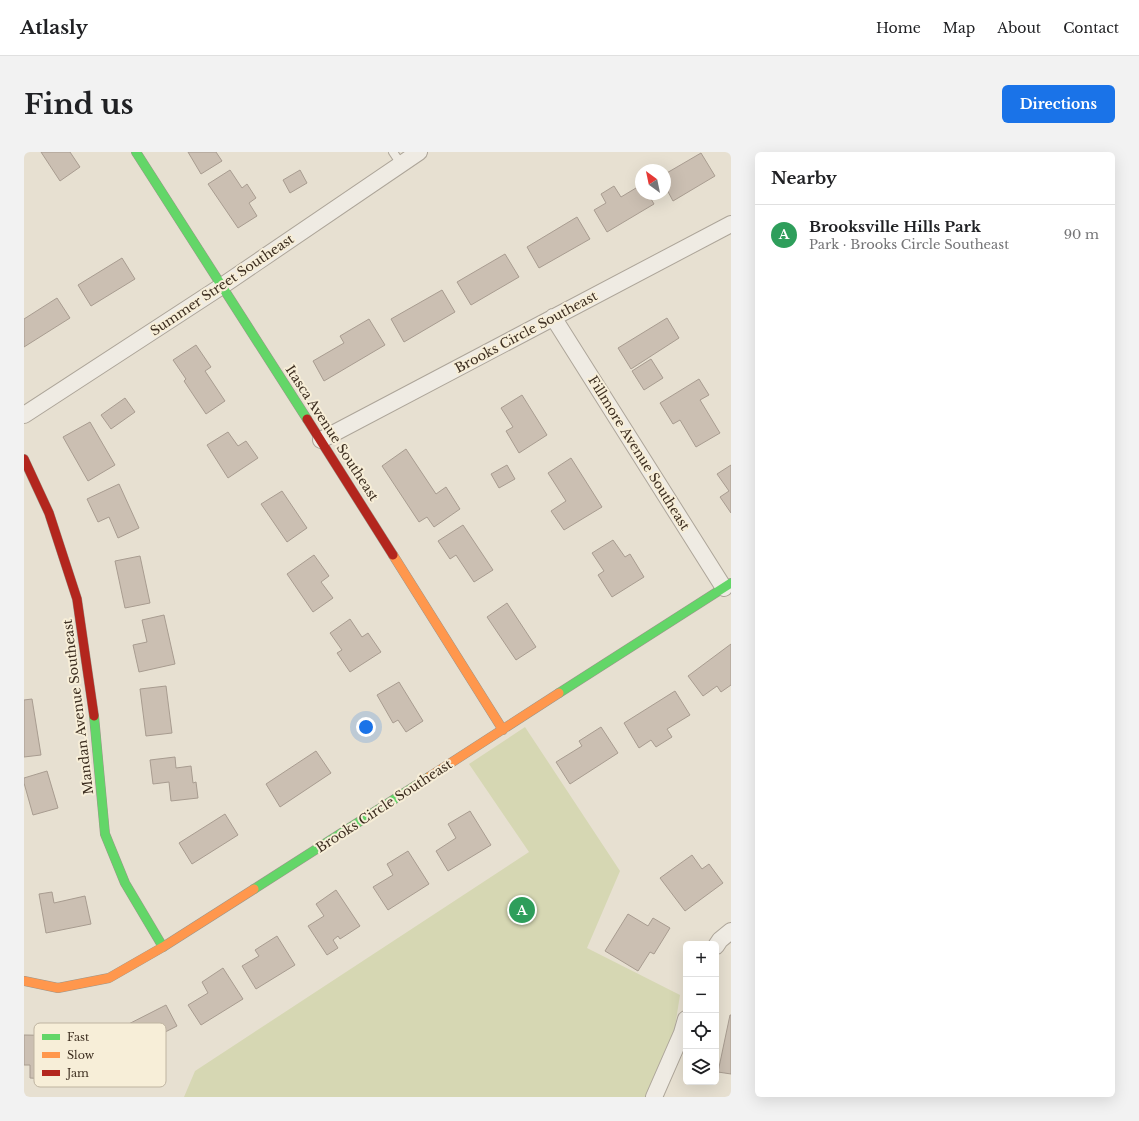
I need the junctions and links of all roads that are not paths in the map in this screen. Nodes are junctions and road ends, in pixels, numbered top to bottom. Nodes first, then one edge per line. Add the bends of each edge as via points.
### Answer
1 (136, 152) edge
2 (419, 152) edge
3 (397, 158) edge
4 (731, 224) edge
5 (222, 286) junction
6 (553, 318) junction
7 (24, 415) edge
8 (322, 440) junction
9 (24, 459) edge
10 (727, 586) edge
11 (503, 730) junction
12 (731, 931) edge
13 (719, 942) edge
14 (163, 948) junction
15 (24, 981) edge
16 (683, 1030) edge
17 (654, 1097) edge

1 - 5 street, Itasca Avenue Southeast
2 - 3 street, Summer Street Southeast
3 - 5 street, Summer Street Southeast
4 - 6 street, Brooks Circle Southeast
5 - 7 street, Summer Street Southeast
5 - 8 street, Itasca Avenue Southeast
6 - 8 street, Brooks Circle Southeast
6 - 10 street, Fillmore Avenue Southeast
8 - 11 street, Itasca Avenue Southeast
9 - 14 street, Mandan Avenue Southeast via 49,512 78,599 95,726 105,834 125,882
10 - 11 street, Brooks Circle Southeast
11 - 14 street, Brooks Circle Southeast
12 - 13 street
14 - 15 street, Brooks Circle Southeast via 109,978 58,988
16 - 17 street

